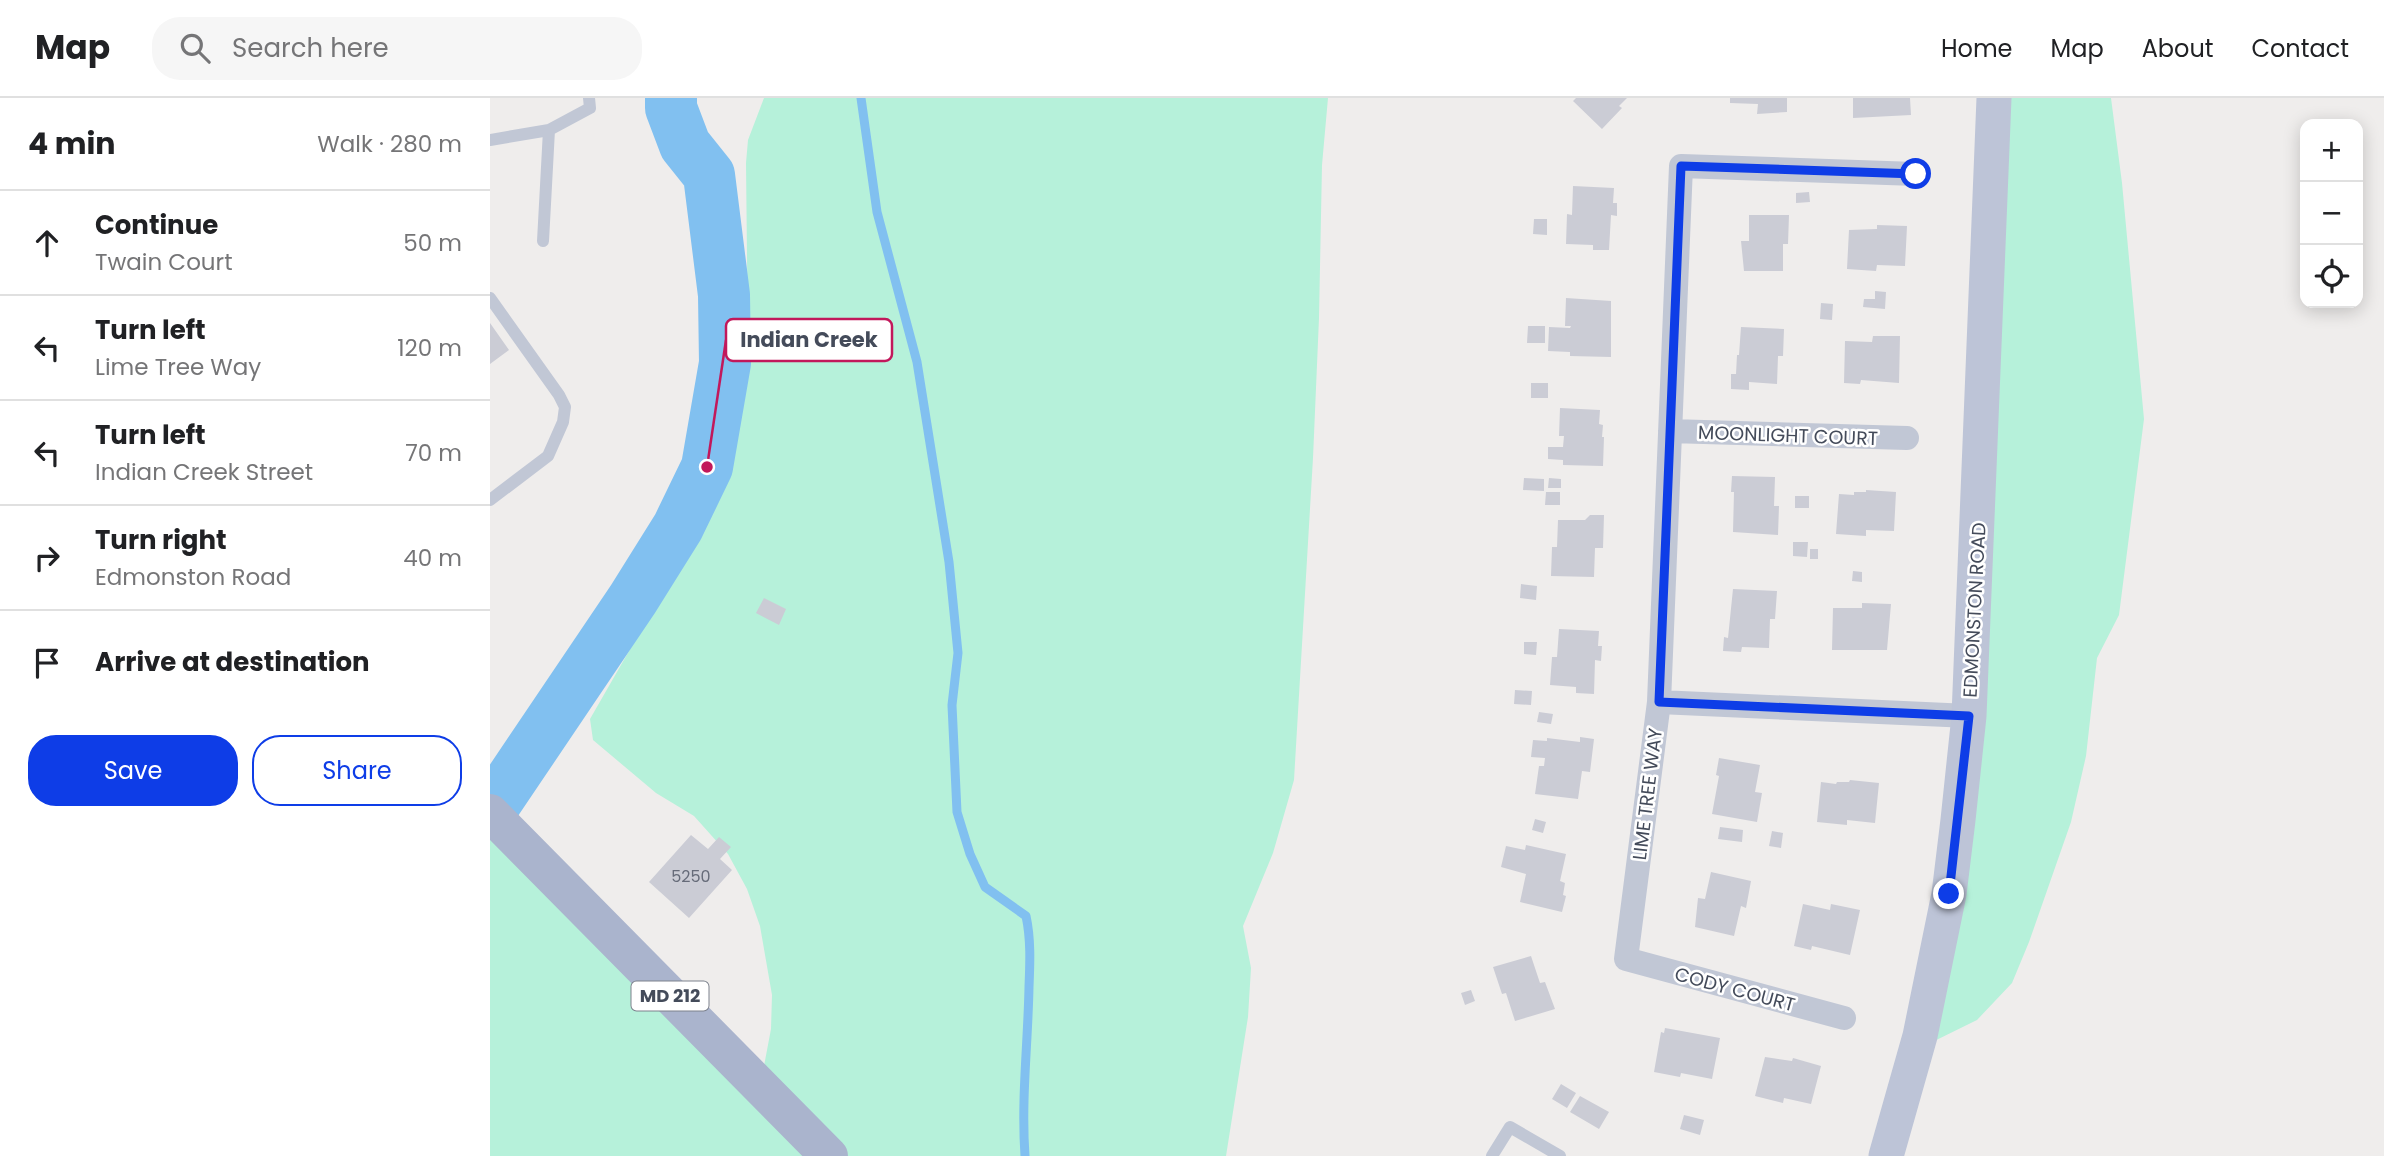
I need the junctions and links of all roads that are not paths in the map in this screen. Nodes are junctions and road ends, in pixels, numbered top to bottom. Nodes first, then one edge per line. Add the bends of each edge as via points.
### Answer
1 (589, 98) edge
2 (1994, 98) edge
3 (549, 130) junction
4 (490, 141) edge
5 (1916, 174) dead end
6 (542, 241) dead end
7 (490, 298) edge
8 (1670, 431) junction
9 (1907, 438) dead end
10 (490, 500) edge
11 (1659, 702) junction
12 (1969, 716) junction
13 (501, 824) edge
14 (1626, 959) joint
15 (1844, 1018) dead end
16 (829, 1156) edge
17 (1492, 1156) edge
18 (1560, 1156) edge
19 (1886, 1156) edge

1 - 3 lane via 590,108
2 - 12 main road, EDMONSTON ROAD
3 - 4 lane
3 - 6 lane
5 - 8 street, LIME TREE WAY via 1681,166
7 - 10 lane via 565,407 548,456
8 - 9 street, MOONLIGHT COURT
8 - 11 street, LIME TREE WAY
11 - 12 street
11 - 14 street, LIME TREE WAY
12 - 19 main road, EDMONSTON ROAD via 1949,894 1920,1036
13 - 16 main road, MD 212
14 - 15 street, CODY COURT
17 - 18 lane via 1510,1126

